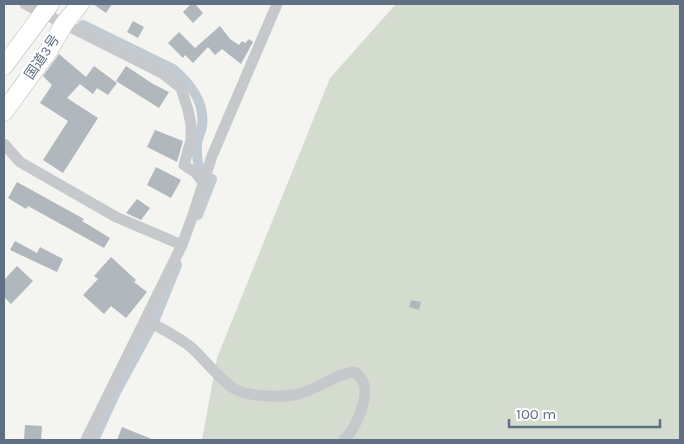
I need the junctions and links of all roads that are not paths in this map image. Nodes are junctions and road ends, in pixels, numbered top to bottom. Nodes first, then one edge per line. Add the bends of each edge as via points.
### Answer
1 (25, 4) edge
2 (80, 4) edge
3 (277, 4) edge
4 (46, 8) edge
5 (64, 24) junction
6 (4, 66) edge
7 (4, 112) edge
8 (4, 144) edge
9 (204, 182) junction
10 (182, 245) junction
11 (146, 320) junction
12 (90, 439) edge
13 (344, 440) edge

1 - 4 street
2 - 5 highway, 国道3号
3 - 9 street
4 - 5 street
4 - 6 highway, 国道3号
5 - 7 highway, 国道3号
5 - 9 street via 162,73 181,88 191,125 191,140 184,165
8 - 10 street via 20,162 116,218
9 - 10 street
10 - 11 street
11 - 12 street
11 - 13 street via 190,347 235,390 245,394 294,395 312,390 347,372 355,372 365,386 363,400 356,424

